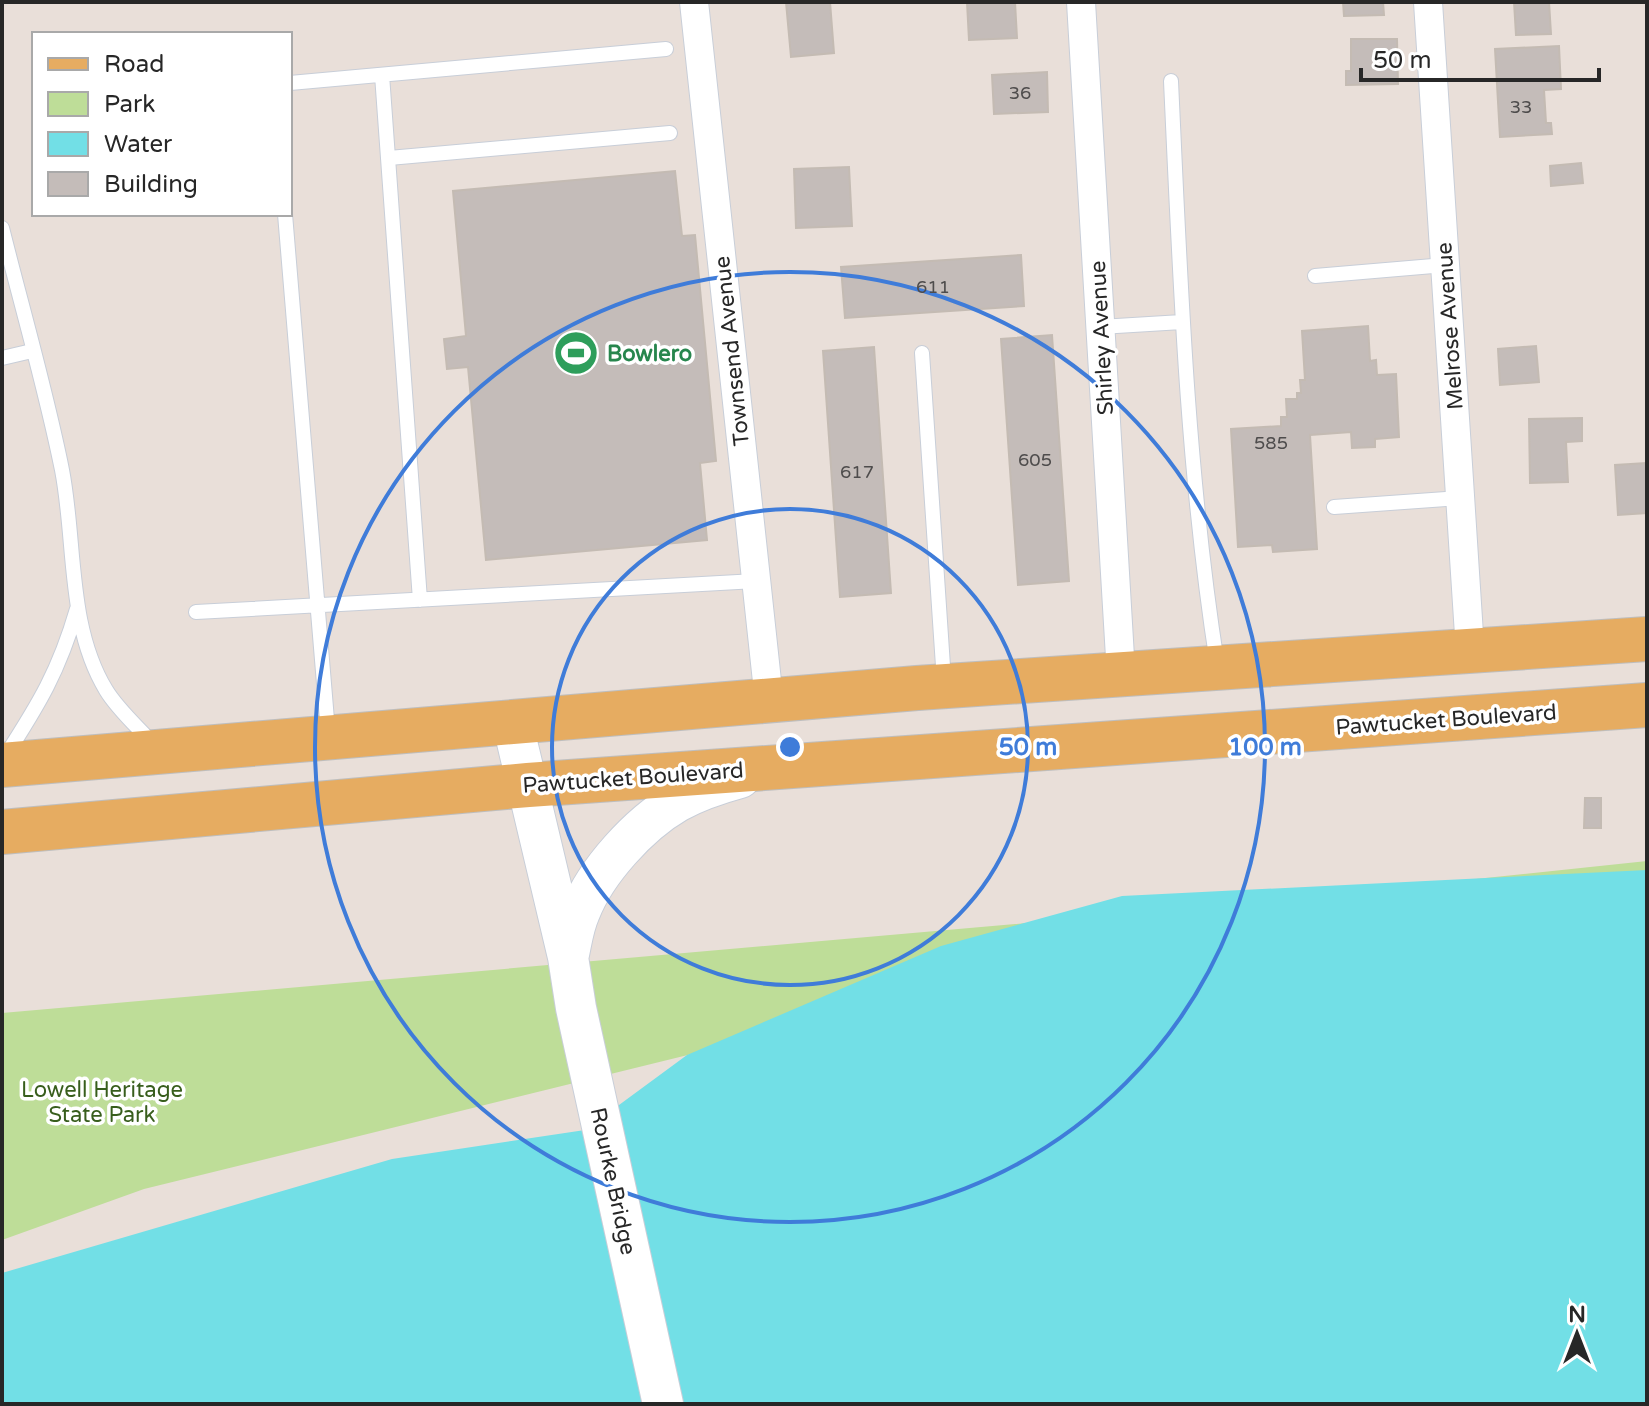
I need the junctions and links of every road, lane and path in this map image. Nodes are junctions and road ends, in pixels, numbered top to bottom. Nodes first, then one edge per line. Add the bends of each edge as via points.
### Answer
1 (694, 2) edge
2 (1081, 2) edge
3 (1428, 2) edge
4 (666, 49) dead end
5 (382, 75) junction
6 (1171, 81) dead end
7 (292, 83) edge
8 (670, 133) dead end
9 (389, 158) junction
10 (285, 216) edge
11 (2, 228) edge
12 (1445, 265) junction
13 (1315, 276) dead end
14 (1182, 322) junction
15 (1100, 327) junction
16 (32, 351) junction
17 (922, 353) dead end
18 (2, 358) edge
19 (1460, 498) junction
20 (1334, 507) dead end
21 (756, 581) junction
22 (420, 600) junction
23 (318, 606) junction
24 (77, 608) junction
25 (196, 612) dead end
26 (1647, 639) edge
27 (1470, 650) junction
28 (1217, 668) junction
29 (1121, 674) junction
30 (944, 686) junction
31 (769, 700) junction
32 (1647, 705) edge
33 (512, 721) junction
34 (328, 737) junction
35 (160, 751) junction
36 (2, 763) edge
37 (817, 764) junction
38 (528, 785) junction
39 (2, 832) edge
40 (568, 957) junction
41 (663, 1404) edge

1 - 21 street, Townsend Avenue
2 - 15 street, Shirley Avenue
3 - 12 street, Melrose Avenue
4 - 5 lane
5 - 7 lane
5 - 9 lane
6 - 14 lane
8 - 9 lane
9 - 22 lane
10 - 23 lane
11 - 16 lane
12 - 13 lane
12 - 19 street, Melrose Avenue
14 - 15 lane
14 - 28 lane via 1204,581
15 - 29 street, Shirley Avenue
16 - 18 lane
16 - 24 lane via 62,469
17 - 30 lane
19 - 20 lane
19 - 27 street, Melrose Avenue
21 - 22 lane
21 - 31 street, Townsend Avenue
22 - 23 lane
23 - 25 lane
23 - 34 lane
24 - 35 lane via 106,691
24 - 36 lane via 44,696
26 - 27 main road
27 - 28 main road
28 - 29 main road
29 - 30 main road
30 - 31 main road
31 - 33 main road
32 - 37 main road, Pawtucket Boulevard
33 - 34 main road
33 - 38 main road, Rourke Bridge
34 - 35 main road
35 - 36 main road
37 - 38 main road, Pawtucket Boulevard
37 - 40 main road, Rourke Bridge via 713,785 675,803 595,880
38 - 39 main road, Pawtucket Boulevard
38 - 40 main road, Rourke Bridge
40 - 41 main road, Rourke Bridge

